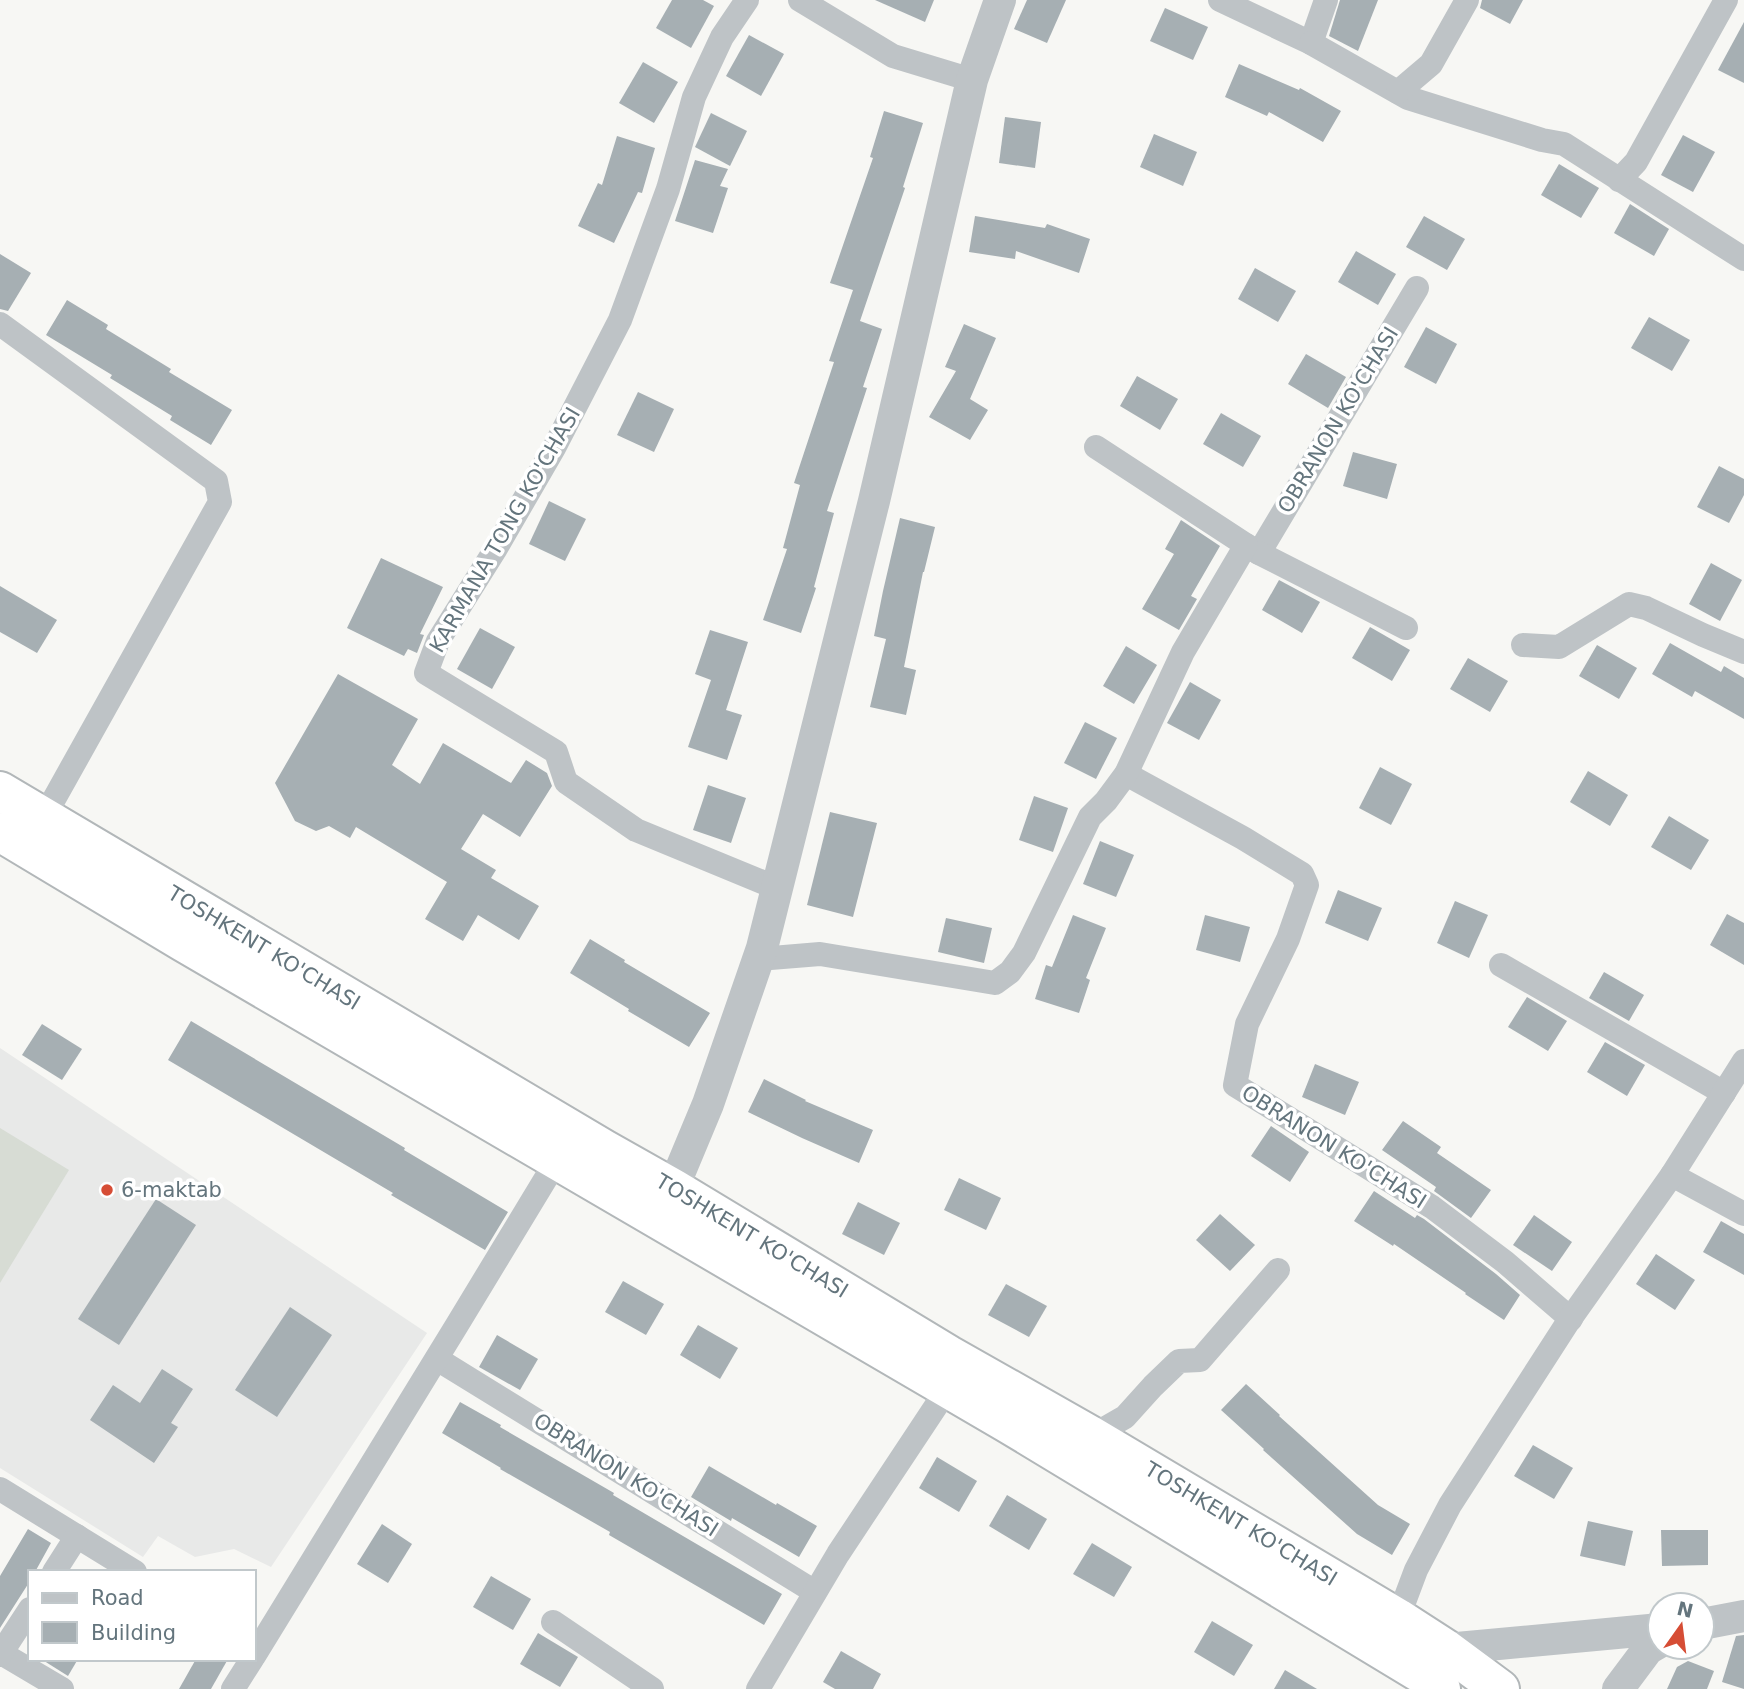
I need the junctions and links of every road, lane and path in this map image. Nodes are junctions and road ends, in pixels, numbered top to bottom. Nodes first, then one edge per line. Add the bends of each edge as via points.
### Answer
1 (747, 0) edge
2 (800, 0) edge
3 (1000, 0) edge
4 (1220, 0) edge
5 (1326, 0) edge
6 (1467, 0) edge
7 (1726, 0) edge
8 (1311, 43) junction
9 (972, 80) junction
10 (1398, 92) junction
11 (1619, 180) junction
12 (1744, 259) edge
13 (1417, 288) dead end
14 (0, 324) edge
15 (1096, 447) dead end
16 (1252, 549) junction
17 (1406, 628) dead end
18 (1523, 645) dead end
19 (1744, 652) edge
20 (1126, 774) junction
21 (0, 791) edge
22 (44, 817) junction
23 (0, 832) edge
24 (777, 888) junction
25 (758, 959) junction
26 (1502, 965) dead end
27 (1744, 1062) edge
28 (1724, 1093) junction
29 (557, 1160) junction
30 (1672, 1175) junction
31 (673, 1188) junction
32 (1744, 1214) edge
33 (1278, 1270) dead end
34 (1571, 1319) junction
35 (437, 1359) junction
36 (948, 1388) junction
37 (1092, 1436) junction
38 (0, 1489) edge
39 (77, 1536) junction
40 (55, 1570) edge
41 (132, 1570) edge
42 (815, 1592) junction
43 (28, 1612) edge
44 (1744, 1616) edge
45 (1398, 1618) junction
46 (1716, 1621) edge
47 (553, 1622) dead end
48 (1646, 1630) edge
49 (256, 1648) edge
50 (1446, 1649) junction
51 (1646, 1652) edge
52 (0, 1654) edge
53 (248, 1661) edge
54 (62, 1689) edge
55 (233, 1689) edge
56 (652, 1689) edge
57 (758, 1689) edge
58 (1441, 1689) edge
59 (1500, 1689) edge
60 (1618, 1689) edge

1 - 24 street, KARMANA TONG KO'CHASI via 722,37 694,97 668,189 620,320 554,449 438,641 426,673 556,752 566,782 635,831
2 - 9 street via 892,56
3 - 9 street
4 - 8 street
5 - 8 street
6 - 10 street via 1431,64
7 - 11 street via 1636,162
8 - 10 street
9 - 24 street via 874,501
10 - 11 street via 1564,144
11 - 12 street
13 - 16 street, OBRANON KO'CHASI
14 - 22 street via 216,481 220,502
15 - 16 street
16 - 17 street
16 - 20 street, OBRANON KO'CHASI via 1183,652
18 - 19 street via 1559,647 1629,604
20 - 25 street, OBRANON KO'CHASI via 1090,817 1024,953 995,983 820,954
20 - 34 street, OBRANON KO'CHASI via 1255,845 1302,874 1307,884 1288,939 1247,1024 1235,1085 1432,1207
21 - 22 highway, TOSHKENT KO'CHASI
22 - 31 highway, TOSHKENT KO'CHASI
23 - 29 highway, TOSHKENT KO'CHASI
24 - 25 street
25 - 31 street via 708,1104
26 - 28 street
27 - 28 street
28 - 30 street
29 - 35 street
29 - 36 highway, TOSHKENT KO'CHASI
30 - 32 street
30 - 34 street
31 - 37 highway, TOSHKENT KO'CHASI
33 - 37 street via 1200,1360 1179,1361 1125,1417
34 - 45 street via 1450,1505 1416,1570
35 - 42 street, OBRANON KO'CHASI
35 - 49 street
36 - 42 street
36 - 58 highway, TOSHKENT KO'CHASI
37 - 45 highway, TOSHKENT KO'CHASI
38 - 39 street
39 - 40 street
39 - 41 street
42 - 57 street
43 - 52 street
44 - 46 street
45 - 50 highway, TOSHKENT KO'CHASI
47 - 56 street
48 - 50 street
50 - 59 highway, TOSHKENT KO'CHASI
51 - 60 street
52 - 54 street
53 - 55 street

